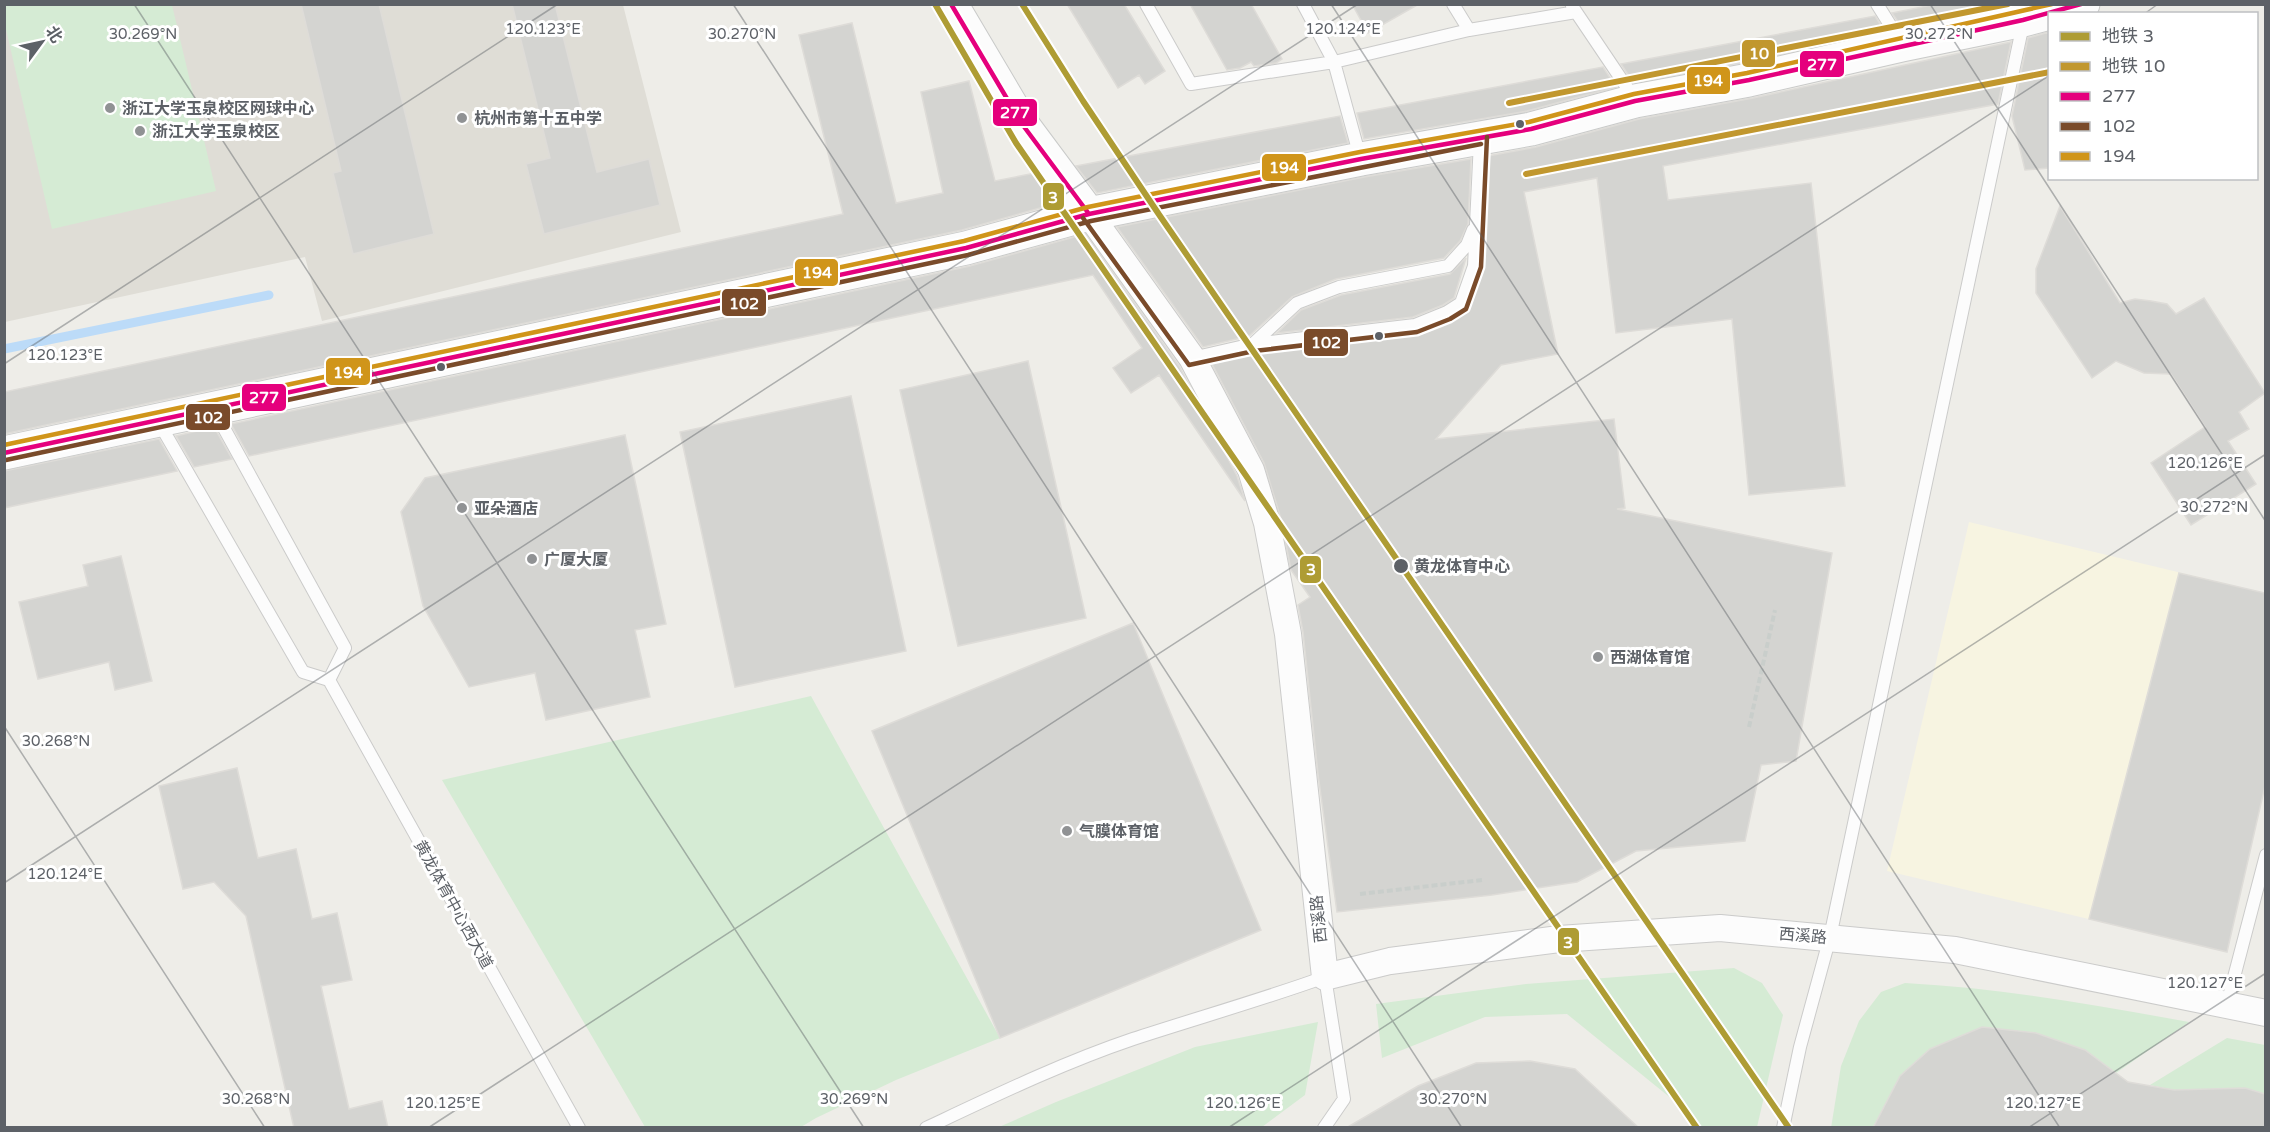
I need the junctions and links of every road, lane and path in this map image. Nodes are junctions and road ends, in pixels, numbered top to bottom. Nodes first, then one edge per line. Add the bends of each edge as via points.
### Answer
1 (951, 4) edge
2 (1146, 4) edge
3 (1303, 4) edge
4 (1453, 4) edge
5 (1877, 4) edge
6 (2083, 4) edge
7 (1573, 8) edge
8 (2021, 12) edge
9 (1469, 30) junction
10 (1902, 45) junction
11 (1334, 62) junction
12 (1635, 101) junction
13 (1480, 137) junction
14 (1361, 159) junction
15 (1089, 214) junction
16 (1478, 218) junction
17 (1253, 344) junction
18 (1192, 358) junction
19 (213, 409) junction
20 (158, 421) junction
21 (4, 453) edge
22 (1775, 610) dead end
23 (329, 680) junction
24 (1749, 727) dead end
25 (2265, 855) edge
26 (1482, 880) dead end
27 (1360, 894) dead end
28 (1830, 937) junction
29 (1325, 977) junction
30 (2227, 1004) junction
31 (2265, 1013) edge
32 (579, 1128) edge
33 (926, 1128) edge
34 (1324, 1128) edge
35 (1783, 1128) edge

1 - 15 main road, 西溪路 via 1023,124
2 - 11 lane via 1191,84
3 - 11 lane
4 - 9 lane
5 - 10 lane
6 - 8 main road
7 - 9 lane
7 - 12 lane
8 - 10 main road
8 - 28 lane
9 - 11 lane
10 - 12 main road
11 - 14 lane
12 - 13 main road via 1532,129
13 - 14 main road
13 - 16 lane
14 - 15 main road
15 - 18 street, 西溪路
15 - 19 main road via 966,248
16 - 17 lane via 1467,244 1448,266 1339,287 1297,303
16 - 17 lane via 1474,266 1461,303 1447,312 1414,324
17 - 18 lane
18 - 29 street, 西溪路 via 1251,470 1267,523 1288,634
19 - 20 main road
19 - 23 lane via 345,648
20 - 21 main road
20 - 23 lane via 303,672
22 - 24 path
23 - 32 lane, 黄龙体育中心西大道
25 - 30 lane
26 - 27 path
28 - 29 street, 西溪路 via 1720,928 1559,939 1390,961
28 - 30 street, 西溪路 via 1955,950
28 - 35 lane
29 - 33 lane via 1131,1040 1009,1089
29 - 34 lane via 1344,1099
30 - 31 street, 西溪路

